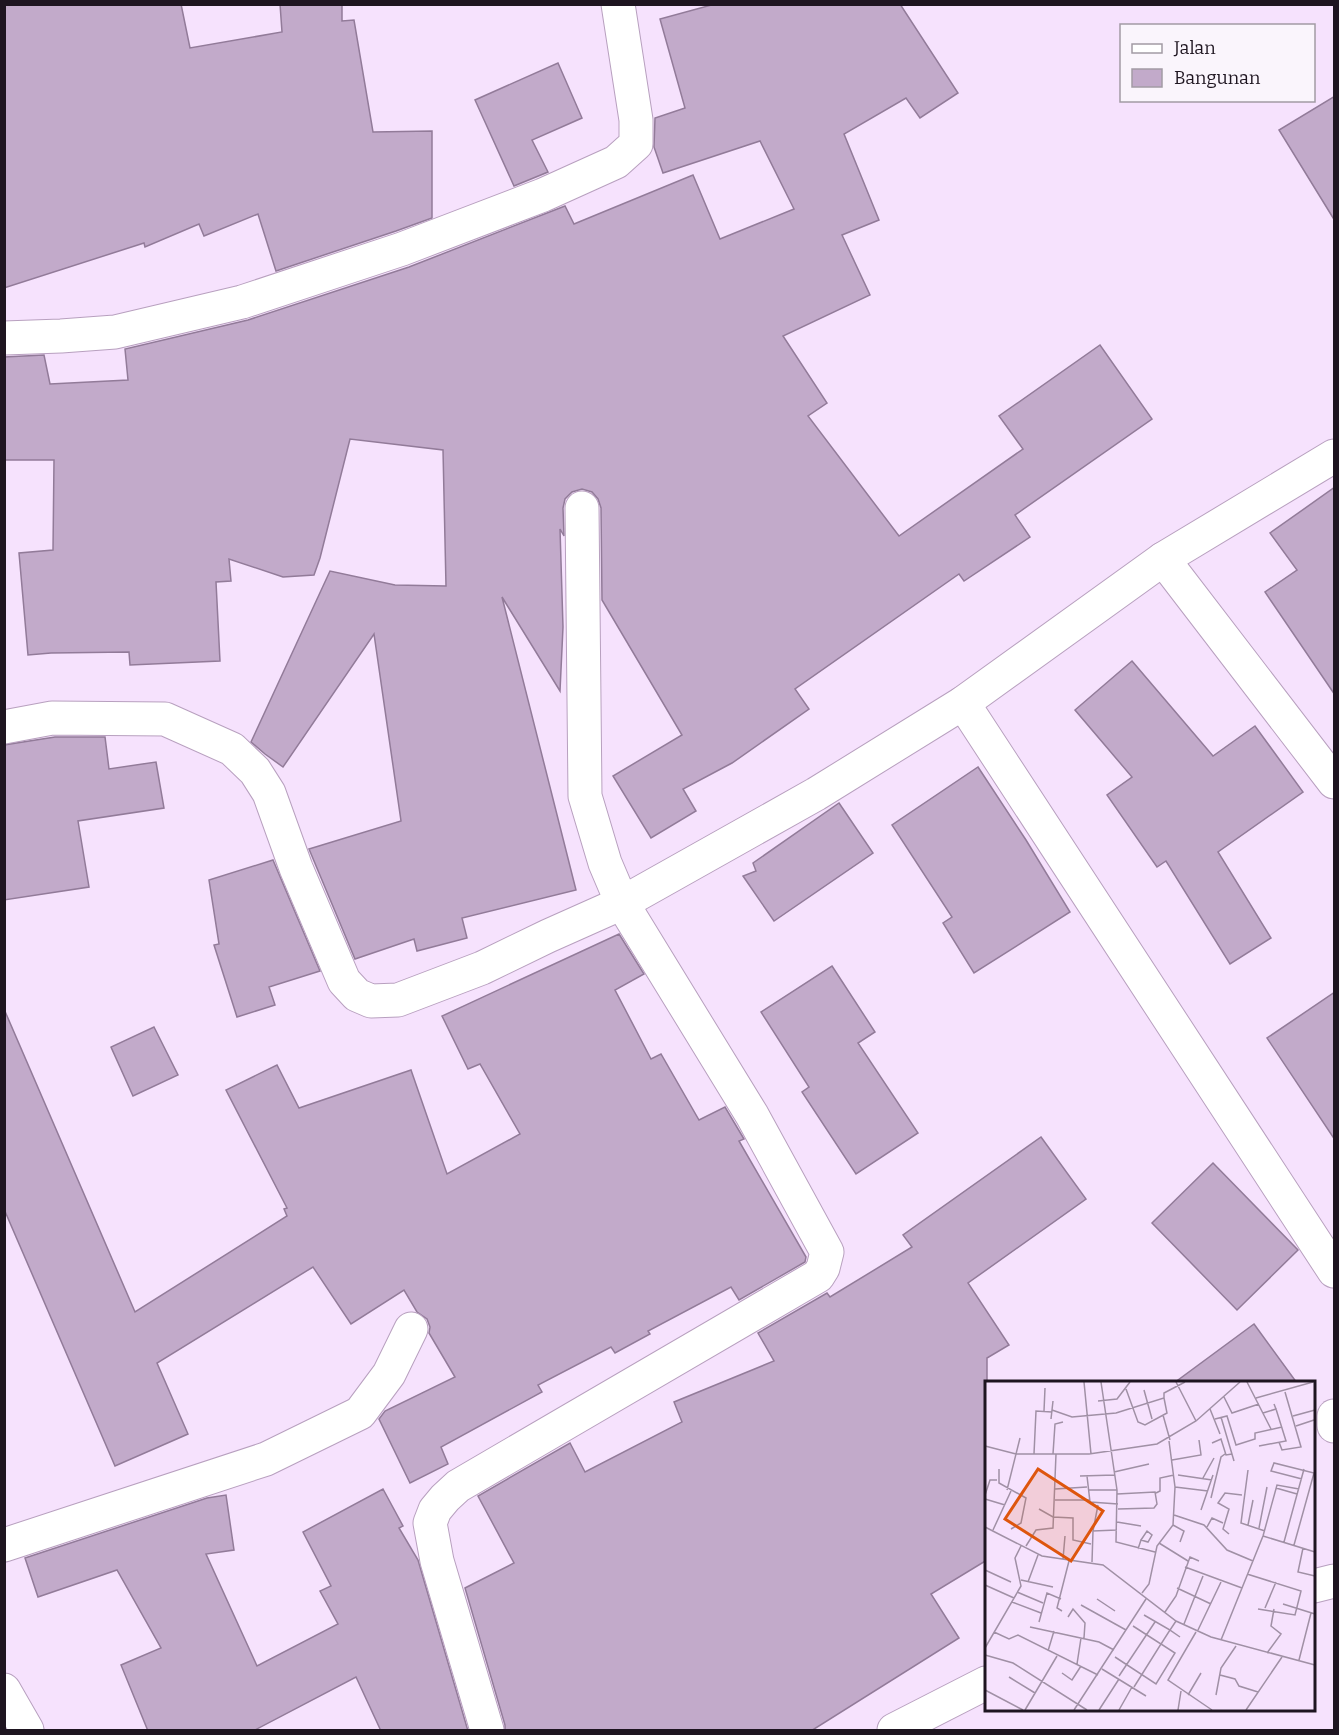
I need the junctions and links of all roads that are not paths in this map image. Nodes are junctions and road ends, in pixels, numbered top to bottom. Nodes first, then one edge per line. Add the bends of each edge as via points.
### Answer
1 (618, 4) edge
2 (4, 338) edge
3 (1335, 456) edge
4 (582, 508) dead end
5 (1163, 559) junction
6 (963, 703) junction
7 (4, 727) edge
8 (1335, 782) edge
9 (622, 903) junction
10 (1335, 1272) edge
11 (411, 1329) dead end
12 (1335, 1416) edge
13 (1335, 1426) edge
14 (4, 1545) edge
15 (1335, 1581) edge
16 (1315, 1586) edge
17 (985, 1684) edge
18 (4, 1690) edge
19 (27, 1731) edge
20 (487, 1731) edge
21 (894, 1731) edge

1 - 2 main road via 636,120 636,144 616,162 543,195 402,249 242,302 115,332
3 - 5 main road
4 - 9 main road via 585,796
5 - 6 main road
5 - 8 main road
6 - 9 main road via 816,794
6 - 10 main road
7 - 9 main road via 52,718 165,719 232,748 255,771 268,793 344,981 357,995 371,1001 398,1000 472,972
9 - 20 main road via 752,1115 827,1252 826,1260 818,1276 458,1486 435,1510 430,1523 437,1561
11 - 14 main road via 389,1374 360,1413 266,1460
12 - 13 main road
15 - 16 main road
17 - 21 main road
18 - 19 main road

